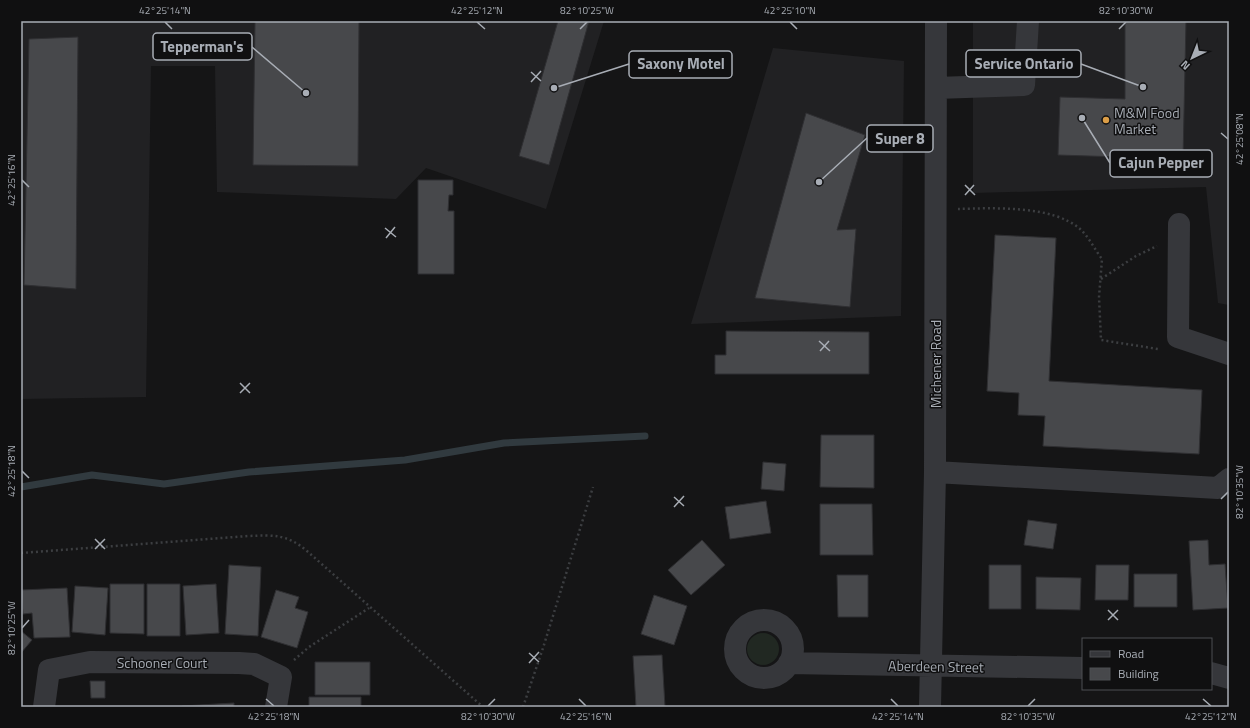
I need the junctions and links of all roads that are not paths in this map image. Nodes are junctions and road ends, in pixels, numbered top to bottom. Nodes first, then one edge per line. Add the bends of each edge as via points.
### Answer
1 (936, 21) edge
2 (1028, 21) edge
3 (936, 88) junction
4 (1178, 233) road end
5 (1229, 354) edge
6 (935, 472) junction
7 (1229, 479) edge
8 (789, 663) dead end
9 (930, 665) junction
10 (1082, 668) edge
11 (1212, 673) edge
12 (1229, 678) edge
13 (44, 707) edge
14 (276, 707) edge
15 (930, 707) edge

1 - 3 street, Michener Road
2 - 3 street via 1024,85
3 - 6 street, Michener Road
4 - 5 street via 1178,337
6 - 7 street via 1218,488
6 - 9 street, Michener Road
8 - 9 street, Aberdeen Street
9 - 10 street, Aberdeen Street
9 - 15 street, Michener Road
11 - 12 street
13 - 14 street, Schooner Court via 49,670 90,662 254,664 281,677

